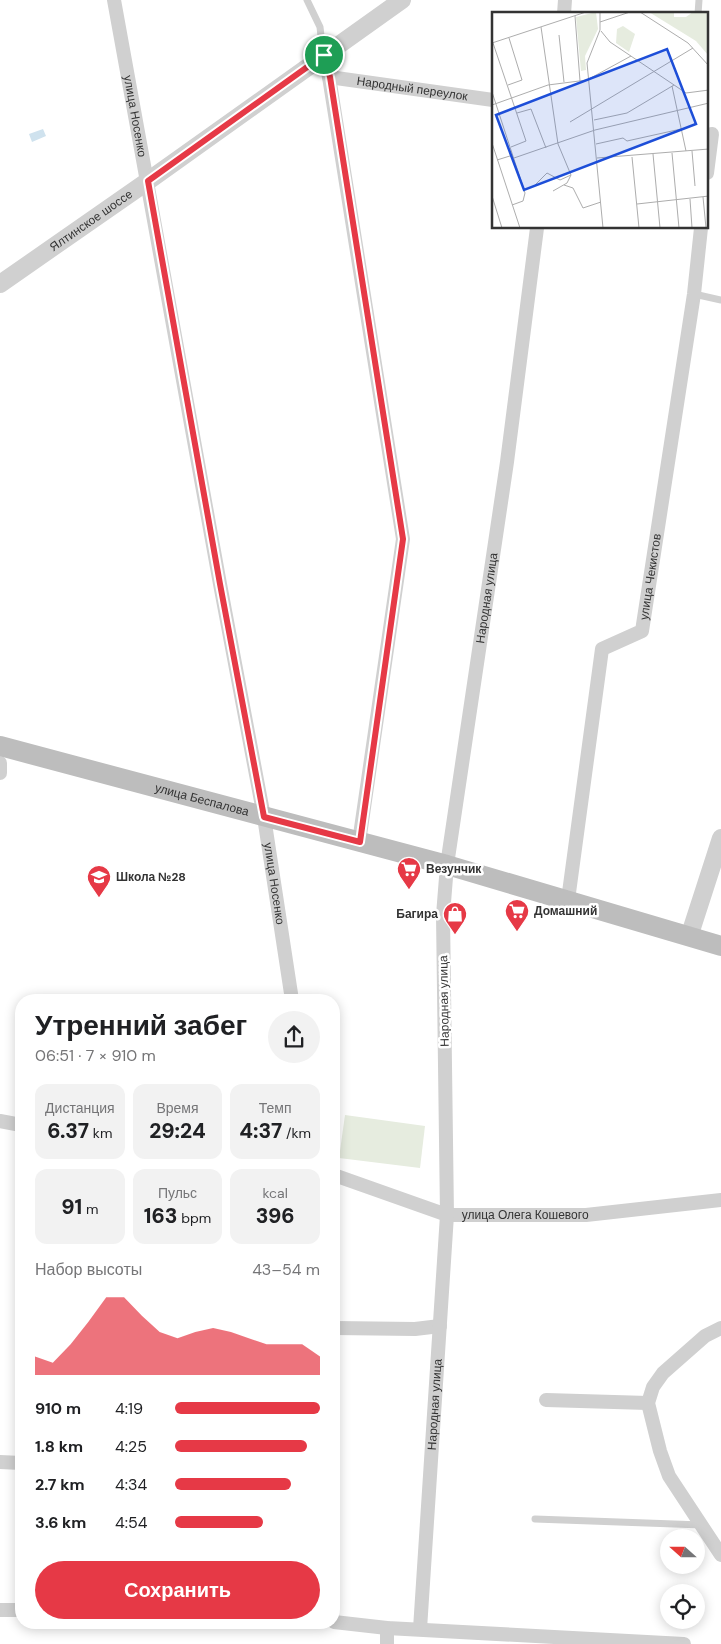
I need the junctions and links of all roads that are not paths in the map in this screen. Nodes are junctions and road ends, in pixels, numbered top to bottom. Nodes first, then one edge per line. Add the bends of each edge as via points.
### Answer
1 (114, 0) edge
2 (307, 0) edge
3 (402, 0) edge
4 (324, 55) junction
5 (330, 77) junction
6 (492, 100) edge
7 (713, 134) edge
8 (708, 166) edge
9 (148, 181) junction
10 (536, 229) edge
11 (701, 229) edge
12 (0, 284) edge
13 (694, 294) junction
14 (721, 300) edge
15 (0, 746) edge
16 (0, 763) edge
17 (0, 773) edge
18 (264, 817) junction
19 (721, 838) edge
20 (360, 842) junction
21 (448, 865) junction
22 (568, 900) junction
23 (689, 937) junction
24 (721, 946) edge
25 (291, 994) edge
26 (0, 1121) edge
27 (15, 1123) edge
28 (340, 1177) edge
29 (721, 1200) edge
30 (447, 1214) junction
31 (440, 1326) junction
32 (340, 1328) edge
33 (721, 1328) edge
34 (546, 1400) dead end
35 (648, 1403) junction
36 (0, 1462) edge
37 (15, 1463) edge
38 (535, 1519) dead end
39 (702, 1525) junction
40 (721, 1554) edge
41 (0, 1610) edge
42 (15, 1610) edge
43 (340, 1623) edge
44 (387, 1628) junction
45 (420, 1629) junction
46 (387, 1644) edge
47 (684, 1644) edge

1 - 9 street, улица Носенко
2 - 4 lane via 320,27
3 - 4 street, Ялтинское шоссе
4 - 5 street
4 - 9 street, Ялтинское шоссе
5 - 6 street, Народный переулок
5 - 20 street via 403,539
7 - 8 street
9 - 12 street, Ялтинское шоссе
9 - 18 street, улица Носенко
10 - 21 street, Народная улица via 507,462
11 - 13 street, улица Чекистов
13 - 14 lane
13 - 22 street, улица Чекистов via 642,631 602,649
15 - 18 main road, улица Беспалова
16 - 17 street
18 - 20 main road, улица Беспалова
18 - 25 street, улица Носенко
19 - 23 street
20 - 21 main road, улица Беспалова
21 - 22 main road, улица Беспалова
21 - 30 street, Народная улица via 443,915
22 - 23 main road, улица Беспалова
23 - 24 main road, улица Беспалова
26 - 27 street
28 - 30 street, улица Олега Кошевого
29 - 30 street, улица Олега Кошевого via 586,1215
30 - 31 street, Народная улица
31 - 32 street via 416,1329
31 - 45 street, Народная улица
33 - 35 street via 705,1336 663,1372 652,1387
34 - 35 street
35 - 39 street via 669,1476
36 - 37 street
38 - 39 lane
39 - 40 street
41 - 42 street
43 - 44 street
44 - 45 street
44 - 46 street
45 - 47 street

